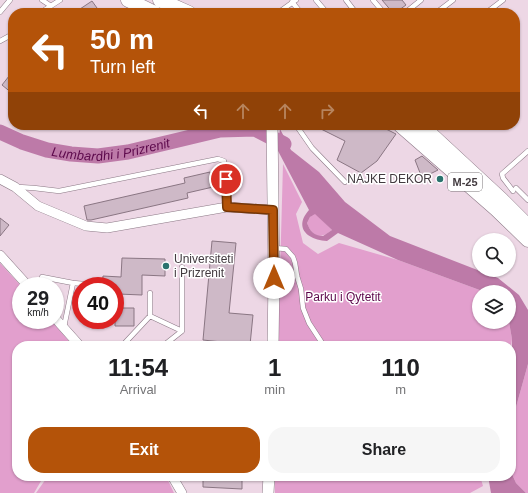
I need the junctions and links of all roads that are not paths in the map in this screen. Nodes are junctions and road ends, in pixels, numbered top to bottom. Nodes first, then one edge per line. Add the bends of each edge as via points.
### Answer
1 (10, 0) edge
2 (42, 0) edge
3 (60, 0) edge
4 (128, 0) edge
5 (160, 0) edge
6 (316, 0) edge
7 (346, 0) edge
8 (373, 0) edge
9 (421, 0) edge
10 (453, 0) edge
11 (503, 0) edge
12 (294, 1) edge
13 (51, 6) junction
14 (48, 8) edge
15 (145, 8) edge
16 (178, 8) edge
17 (285, 8) edge
18 (323, 8) edge
19 (352, 8) edge
20 (380, 8) edge
21 (411, 8) edge
22 (443, 8) edge
23 (493, 8) edge
24 (0, 12) edge
25 (272, 130) edge
26 (299, 130) edge
27 (406, 130) edge
28 (426, 130) edge
29 (528, 151) edge
30 (0, 179) edge
31 (345, 182) dead end
32 (15, 187) junction
33 (528, 200) edge
34 (227, 207) junction
35 (273, 210) junction
36 (528, 226) edge
37 (528, 240) edge
38 (273, 248) junction
39 (0, 255) edge
40 (182, 267) dead end
41 (20, 277) edge
42 (72, 288) edge
43 (150, 292) dead end
44 (150, 316) junction
45 (64, 329) joint
46 (182, 331) junction
47 (75, 341) edge
48 (127, 341) edge
49 (169, 341) edge
50 (273, 341) edge
51 (321, 341) edge
52 (175, 481) edge
53 (269, 481) edge
54 (182, 493) edge
55 (268, 493) edge

1 - 24 lane
2 - 13 lane
3 - 13 lane
4 - 15 main road
5 - 16 main road
6 - 18 lane
7 - 19 lane
8 - 20 lane
9 - 21 lane
10 - 22 lane
11 - 23 lane
12 - 17 lane
13 - 14 lane
25 - 35 street
26 - 31 lane via 312,148
27 - 37 main road, M-25
28 - 36 main road, M-25
29 - 33 lane via 502,174 503,178
30 - 32 street
32 - 34 street via 38,206 86,226 107,228
32 - 34 lane via 59,191 218,159 224,161 225,165
34 - 35 street
35 - 38 street
38 - 50 street
38 - 51 lane via 286,250 293,257 303,308
39 - 41 street
40 - 46 lane
42 - 45 lane
43 - 44 lane
44 - 46 lane
44 - 48 lane
45 - 47 street
46 - 49 lane
52 - 54 street
53 - 55 street

